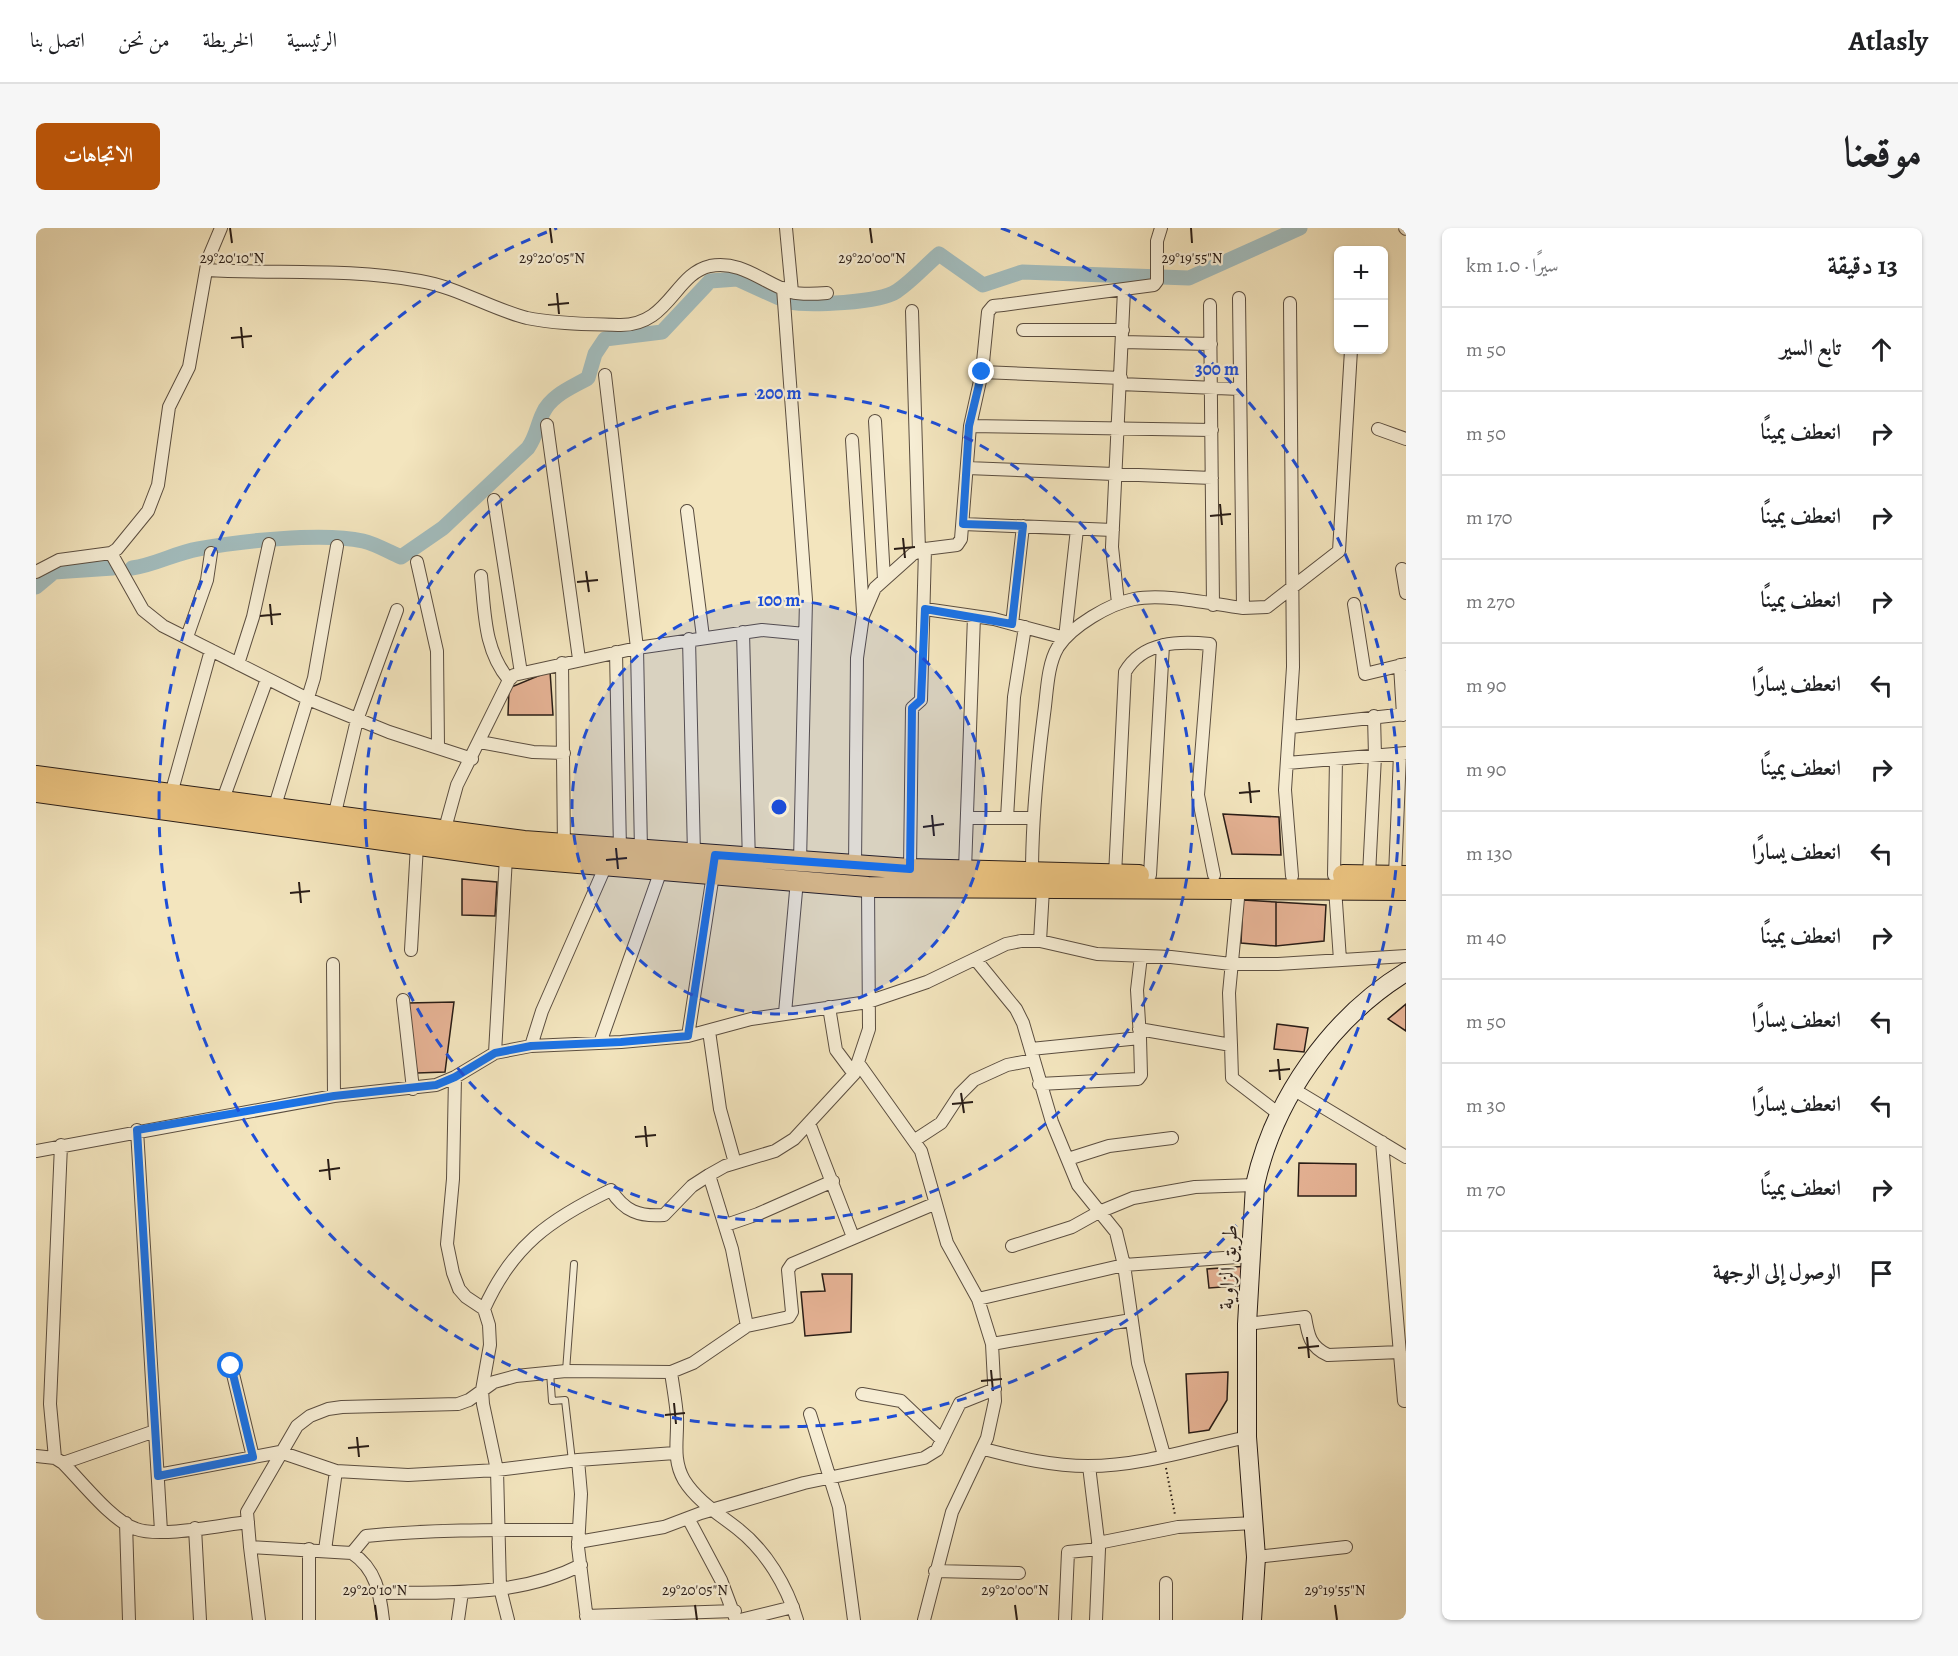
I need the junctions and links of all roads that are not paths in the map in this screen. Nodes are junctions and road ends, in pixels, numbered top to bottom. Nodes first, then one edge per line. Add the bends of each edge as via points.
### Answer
1 (220, 228) edge
2 (786, 228) edge
3 (1161, 228) edge
4 (207, 270) junction
5 (788, 290) junction
6 (1124, 290) junction
7 (827, 293) dead end
8 (1239, 298) dead end
9 (1290, 303) dead end
10 (1210, 305) dead end
11 (912, 311) dead end
12 (1023, 330) dead end
13 (1123, 336) junction
14 (1211, 344) junction
15 (1351, 354) edge
16 (982, 372) junction
17 (605, 375) dead end
18 (1121, 381) junction
19 (1212, 388) junction
20 (1240, 389) junction
21 (875, 420) dead end
22 (547, 425) dead end
23 (969, 426) junction
24 (1119, 428) junction
25 (1378, 429) dead end
26 (1212, 430) junction
27 (1406, 439) edge
28 (852, 440) dead end
29 (967, 468) junction
30 (1116, 475) junction
31 (1212, 478) junction
32 (494, 500) dead end
33 (687, 511) dead end
34 (963, 524) junction
35 (1023, 526) junction
36 (1077, 529) junction
37 (1113, 530) junction
38 (269, 544) dead end
39 (337, 546) dead end
40 (922, 550) junction
41 (211, 552) dead end
42 (111, 553) junction
43 (417, 562) dead end
44 (1402, 568) dead end
45 (36, 572) edge
46 (481, 576) dead end
47 (884, 579) junction
48 (1291, 589) junction
49 (1406, 593) edge
50 (1118, 603) junction
51 (1354, 604) dead end
52 (1213, 605) junction
53 (1243, 608) junction
54 (925, 609) junction
55 (397, 610) dead end
56 (863, 616) junction
57 (974, 616) junction
58 (1012, 624) junction
59 (1025, 627) junction
60 (743, 632) junction
61 (805, 633) junction
62 (187, 637) junction
63 (703, 637) junction
64 (1065, 638) junction
65 (689, 639) junction
66 (1163, 645) junction
67 (637, 648) junction
68 (211, 650) junction
69 (616, 652) junction
70 (579, 659) junction
71 (562, 663) junction
72 (238, 664) junction
73 (1403, 664) edge
74 (521, 673) junction
75 (267, 678) junction
76 (509, 680) junction
77 (308, 699) junction
78 (1404, 714) edge
79 (1374, 716) junction
80 (357, 720) junction
81 (1291, 727) junction
82 (480, 742) junction
83 (438, 746) junction
84 (564, 753) junction
85 (1403, 753) edge
86 (1376, 756) junction
87 (472, 759) junction
88 (1336, 759) junction
89 (1287, 763) junction
90 (36, 776) edge
91 (36, 792) edge
92 (171, 794) junction
93 (222, 802) junction
94 (274, 809) junction
95 (334, 817) junction
96 (967, 818) junction
97 (1007, 818) junction
98 (1033, 818) junction
99 (444, 832) junction
100 (417, 845) junction
101 (620, 849) junction
102 (641, 850) junction
103 (564, 854) junction
104 (694, 854) junction
105 (506, 857) junction
106 (715, 865) junction
107 (606, 866) junction
108 (855, 866) junction
109 (748, 867) junction
110 (910, 869) junction
111 (661, 870) junction
112 (965, 870) junction
113 (799, 871) junction
114 (1150, 875) junction
115 (1214, 875) junction
116 (1369, 875) junction
117 (1292, 876) junction
118 (1103, 879) junction
119 (1402, 880) edge
120 (1037, 881) junction
121 (1335, 882) junction
122 (868, 887) junction
123 (1239, 888) junction
124 (1040, 942) junction
125 (411, 950) dead end
126 (1142, 956) junction
127 (1406, 956) edge
128 (976, 960) junction
129 (1340, 960) junction
130 (333, 964) dead end
131 (1231, 964) junction
132 (1406, 972) edge
133 (403, 1000) dead end
134 (868, 1002) junction
135 (829, 1007) junction
136 (785, 1013) junction
137 (710, 1031) junction
138 (1140, 1034) junction
139 (688, 1036) junction
140 (600, 1043) junction
141 (1231, 1045) junction
142 (531, 1046) junction
143 (495, 1053) junction
144 (1032, 1054) junction
145 (857, 1069) junction
146 (455, 1077) junction
147 (1039, 1084) junction
148 (413, 1089) junction
149 (1293, 1089) junction
150 (334, 1096) junction
151 (1279, 1114) junction
152 (810, 1123) junction
153 (137, 1130) junction
154 (1172, 1138) dead end
155 (915, 1140) junction
156 (1382, 1142) junction
157 (61, 1146) junction
158 (36, 1150) edge
159 (1406, 1157) edge
160 (1068, 1159) junction
161 (735, 1163) junction
162 (709, 1174) junction
163 (833, 1181) junction
164 (1255, 1185) junction
165 (934, 1204) junction
166 (1099, 1212) junction
167 (726, 1225) junction
168 (853, 1237) junction
169 (1012, 1246) dead end
170 (1252, 1256) junction
171 (574, 1264) dead end
172 (1124, 1266) junction
173 (978, 1299) junction
174 (484, 1309) junction
175 (1131, 1320) junction
176 (1247, 1324) junction
177 (747, 1326) junction
178 (992, 1344) junction
179 (1402, 1346) edge
180 (231, 1366) dead end
181 (566, 1371) junction
182 (550, 1372) junction
183 (671, 1372) junction
184 (995, 1389) junction
185 (482, 1390) junction
186 (862, 1394) dead end
187 (1404, 1401) dead end
188 (810, 1414) dead end
189 (155, 1431) junction
190 (1247, 1437) junction
191 (942, 1440) junction
192 (984, 1449) junction
193 (280, 1452) junction
194 (675, 1453) junction
195 (1164, 1455) junction
196 (36, 1456) edge
197 (253, 1457) junction
198 (575, 1460) junction
199 (59, 1461) junction
200 (1089, 1466) junction
201 (497, 1470) junction
202 (336, 1471) junction
203 (158, 1476) junction
204 (831, 1477) junction
205 (712, 1510) junction
206 (688, 1518) junction
207 (248, 1521) junction
208 (126, 1523) junction
209 (1254, 1523) junction
210 (195, 1528) junction
211 (161, 1532) junction
212 (498, 1532) junction
213 (578, 1536) junction
214 (1099, 1546) junction
215 (250, 1547) junction
216 (1346, 1547) dead end
217 (309, 1549) junction
218 (325, 1550) junction
219 (352, 1553) junction
220 (1256, 1557) junction
221 (580, 1565) junction
222 (935, 1571) junction
223 (1019, 1573) dead end
224 (1166, 1583) dead end
225 (500, 1588) junction
226 (462, 1592) junction
227 (380, 1593) junction
228 (793, 1607) junction
229 (673, 1617) edge
230 (737, 1617) edge
231 (586, 1618) edge
232 (129, 1620) edge
233 (200, 1620) edge
234 (259, 1620) edge
235 (309, 1620) edge
236 (383, 1620) edge
237 (458, 1620) edge
238 (508, 1620) edge
239 (797, 1620) edge
240 (854, 1620) edge
241 (924, 1620) edge
242 (1065, 1620) edge
243 (1096, 1620) edge
244 (1166, 1620) edge
245 (1252, 1620) edge

1 - 4 street
2 - 5 street
3 - 6 street via 1157,277 1151,286
4 - 5 street via 389,275 453,290 528,318 617,325 635,325 653,316 688,279 712,266 741,268
4 - 42 street via 189,367 169,407 158,485 148,511
5 - 7 street
5 - 61 street
6 - 13 street
6 - 16 street via 993,306 987,312
8 - 20 street
9 - 48 street
10 - 14 street
11 - 40 street
12 - 13 street
13 - 14 street
13 - 18 street
14 - 19 street
15 - 48 street via 1340,551
16 - 18 street
16 - 23 street
17 - 67 street
18 - 19 street
18 - 24 street
19 - 20 street
19 - 26 street
20 - 53 street
21 - 47 street
22 - 70 street
23 - 24 street
23 - 29 street
24 - 26 street
24 - 30 street
25 - 27 street
26 - 31 street
28 - 56 street
29 - 30 street
29 - 34 street
30 - 31 street
30 - 37 street
31 - 52 street
32 - 74 street
33 - 63 street
34 - 35 street
34 - 40 street via 957,545
35 - 36 street
35 - 58 street
36 - 37 street
36 - 64 street
37 - 50 street
38 - 72 street
39 - 77 street
40 - 47 street
40 - 54 street
41 - 62 street via 207,580
42 - 45 street via 59,560
42 - 62 street via 143,610
43 - 83 street via 437,651
44 - 49 street
46 - 76 street via 488,645
47 - 56 street via 875,588
48 - 53 street via 1267,607
48 - 81 street
50 - 52 street via 1146,598
50 - 64 street
51 - 73 street via 1365,674
52 - 53 street
54 - 57 street
54 - 110 street via 921,700 912,708
55 - 80 street
56 - 108 street via 857,658
57 - 58 street
57 - 96 street
58 - 59 street
59 - 64 street
59 - 97 street via 1014,697
60 - 61 street via 778,629
60 - 63 street
60 - 109 street
61 - 113 street
62 - 68 street
63 - 65 street
64 - 98 street via 1053,660
65 - 67 street
65 - 104 street
66 - 114 street
66 - 115 street via 1210,644 1198,795
66 - 118 street via 1143,652 1125,672
67 - 69 street
67 - 102 street
68 - 72 street
68 - 92 street
69 - 70 street
69 - 101 street
70 - 71 street
71 - 74 street
71 - 84 street
72 - 75 street
73 - 78 street
74 - 76 street
75 - 77 street
75 - 93 street
76 - 82 street
77 - 80 street
77 - 94 street
78 - 79 street
79 - 81 street
79 - 86 street
80 - 83 street
80 - 95 street
81 - 89 street
82 - 84 street via 533,752
82 - 87 street
83 - 87 street
84 - 103 street
85 - 86 street
85 - 119 street
86 - 88 street
86 - 116 street
87 - 99 street via 457,784
88 - 89 street
88 - 121 street
89 - 117 street via 1286,809
90 - 92 main road
91 - 100 main road
92 - 93 main road
93 - 94 main road
94 - 95 main road
95 - 99 main road
96 - 97 street
96 - 112 street
97 - 98 street
98 - 120 street
99 - 103 main road
100 - 105 main road
100 - 125 street
101 - 102 main road
101 - 103 main road
102 - 104 main road
103 - 105 main road
103 - 107 main road
104 - 106 main road
105 - 143 street
106 - 109 main road
106 - 111 main road
106 - 139 street
107 - 111 main road
107 - 142 street via 542,1011
108 - 110 main road
108 - 113 main road
109 - 113 main road
110 - 112 main road
111 - 140 street
112 - 120 main road
113 - 122 main road
113 - 136 street
114 - 115 main road
114 - 118 main road
115 - 117 main road
116 - 119 main road
116 - 121 main road
117 - 121 main road
118 - 120 main road
118 - 123 main road
119 - 121 main road
120 - 122 main road
120 - 124 street
121 - 123 main road
121 - 129 street
122 - 134 street
123 - 131 street
124 - 126 street via 1097,954
124 - 128 street via 1006,944
126 - 131 street
126 - 138 street via 1137,990
127 - 129 street
128 - 134 street
128 - 144 street via 1016,1009
129 - 131 street
130 - 150 street
131 - 141 street
132 - 149 street, طريق الزاوية via 1389,982 1332,1034
133 - 148 street
134 - 135 street
134 - 145 street via 868,1029
135 - 136 street
135 - 145 street via 836,1050
136 - 137 street
137 - 139 street
137 - 161 street via 720,1109
138 - 141 street
138 - 144 street
138 - 147 street via 1138,1079
139 - 140 street
140 - 142 street
141 - 151 street via 1232,1078
142 - 143 street
143 - 146 street
144 - 147 street
144 - 155 street via 974,1080 941,1123
145 - 152 street
145 - 155 street
146 - 148 street
146 - 174 street via 447,1244 459,1289
147 - 160 street
148 - 150 street
149 - 151 street, طريق الزاوية
149 - 156 street
150 - 153 street
151 - 164 street, طريق الزاوية via 1267,1139
152 - 161 street via 775,1151
152 - 163 street
153 - 157 street
153 - 189 street
154 - 160 street via 1108,1146
155 - 165 street
156 - 159 street
156 - 179 street via 1391,1268
157 - 158 street
157 - 199 street via 50,1404
160 - 166 street via 1078,1185
161 - 162 street
162 - 167 street
162 - 174 street via 664,1215 636,1214 619,1203 611,1190 568,1211 511,1261
163 - 167 street
163 - 168 street
164 - 166 street via 1160,1192
164 - 170 street, طريق الزاوية
165 - 168 street
165 - 173 street via 947,1244
166 - 169 street via 1072,1227
166 - 172 street via 1116,1232
167 - 177 street
168 - 177 street via 789,1267 789,1317
170 - 172 street
170 - 176 street, طريق الزاوية
171 - 181 lane
172 - 173 street
172 - 175 street
173 - 178 street
174 - 185 street via 490,1345
175 - 178 street
175 - 195 street via 1138,1363
176 - 179 street via 1305,1317 1309,1338 1317,1351 1328,1356
176 - 190 street, طريق الزاوية
177 - 183 street via 693,1364
178 - 184 street
179 - 187 street
180 - 197 street
181 - 182 street
181 - 183 street
182 - 185 street via 502,1379
182 - 198 lane via 552,1401 565,1400
183 - 194 street via 676,1408
184 - 191 street via 960,1404
184 - 192 street
185 - 193 street via 458,1404 328,1409 297,1426
185 - 201 street
186 - 191 street via 901,1401
188 - 204 street
189 - 199 street
189 - 203 street
190 - 195 street
190 - 209 street, طريق الزاوية
191 - 204 street via 937,1450 924,1458
192 - 200 street via 1040,1462
192 - 222 street via 952,1512
193 - 197 street
193 - 202 street
193 - 207 street via 247,1512
194 - 198 street
194 - 205 street via 685,1480
195 - 200 street
196 - 199 street
197 - 203 street
198 - 201 street
198 - 213 street via 581,1494
199 - 208 street
200 - 214 street
201 - 202 street via 408,1475
201 - 212 street
202 - 218 street
203 - 211 street
204 - 205 street
204 - 240 street via 839,1507
205 - 206 street
205 - 228 street via 741,1531 763,1557
206 - 213 street via 655,1529
206 - 230 street
207 - 210 street
207 - 215 street
208 - 211 street via 135,1529
208 - 232 street
209 - 214 street via 1178,1527
209 - 220 street, طريق الزاوية
210 - 211 street
210 - 233 street
212 - 213 street
212 - 219 street via 455,1530 366,1536
212 - 225 street
213 - 221 street
214 - 242 street via 1068,1552
214 - 243 street
215 - 217 street
215 - 234 street
216 - 220 street
217 - 218 street
217 - 235 street
218 - 219 street
219 - 227 street via 364,1561
220 - 245 street, طريق الزاوية
221 - 225 street via 549,1579
221 - 231 street
222 - 223 street
222 - 241 street
224 - 244 street
225 - 226 street
225 - 238 street
226 - 227 street
226 - 237 street
227 - 236 street
228 - 230 street
228 - 239 street
229 - 230 street
229 - 231 street

